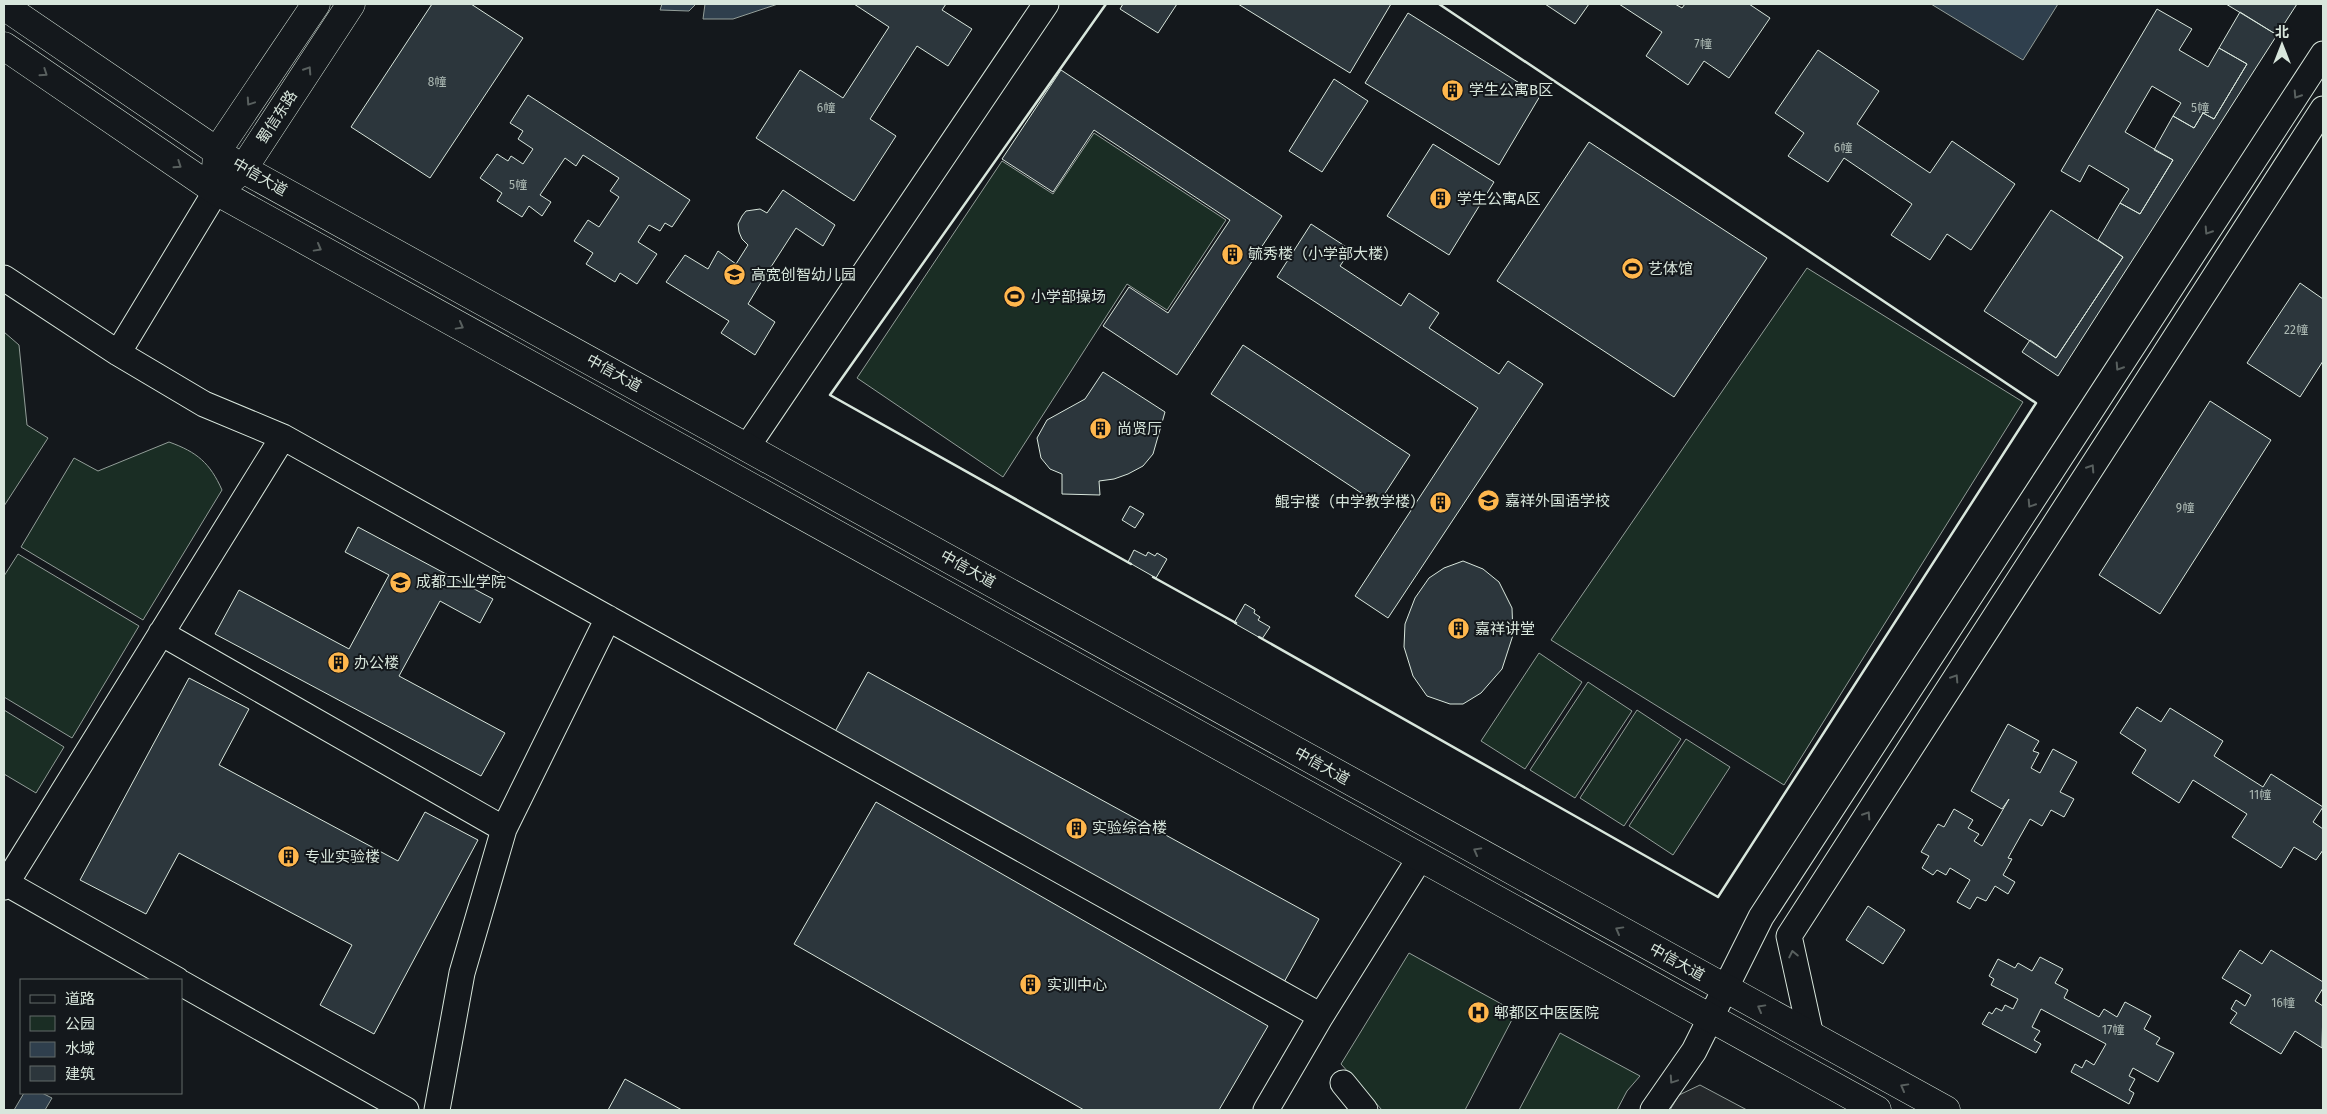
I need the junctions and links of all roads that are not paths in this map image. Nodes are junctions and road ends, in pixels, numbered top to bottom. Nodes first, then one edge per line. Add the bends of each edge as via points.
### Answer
1 (316, 4) edge
2 (351, 4) edge
3 (1046, 4) edge
4 (4, 6) edge
5 (4, 46) edge
6 (2323, 54) edge
7 (2323, 109) edge
8 (217, 151) junction
9 (243, 169) junction
10 (216, 191) junction
11 (4, 278) edge
12 (118, 353) junction
13 (282, 437) junction
14 (747, 447) junction
15 (608, 618) junction
16 (161, 633) junction
17 (504, 829) junction
18 (1420, 858) junction
19 (4, 884) edge
20 (175, 979) edge
21 (182, 984) edge
22 (1725, 988) junction
23 (1321, 1016) junction
24 (1710, 1018) junction
25 (1810, 1036) junction
26 (1343, 1083) dead end
27 (406, 1110) edge
28 (437, 1110) edge
29 (1266, 1110) edge
30 (1365, 1110) edge
31 (1653, 1110) edge
32 (1877, 1110) edge
33 (1946, 1110) edge

1 -> 8 main road, 蜀信东路
9 -> 2 main road, 蜀信东路
3 - 14 street
4 - 8 main road, 中信大道
5 -> 10 main road
6 -> 22 street via 1761,917
25 -> 7 street via 1788,936
8 - 9 main road, 中信大道
8 - 10 main road
9 - 10 main road, 蜀信东路
9 - 14 main road, 中信大道
10 - 12 street
10 -> 18 main road
11 - 12 street
12 - 13 street via 204,404
13 - 15 street
13 - 16 street
22 -> 14 main road, 中信大道
15 - 17 street
15 - 23 street
16 - 17 street
16 - 19 street
17 - 28 street via 462,973
18 - 23 street
18 - 24 main road
19 - 20 street
21 - 27 street
22 - 24 street
25 -> 22 main road, 中信大道
23 - 29 street
24 -> 31 street via 1694,1050
24 - 32 main road
33 -> 25 main road, 中信大道
26 - 30 street

